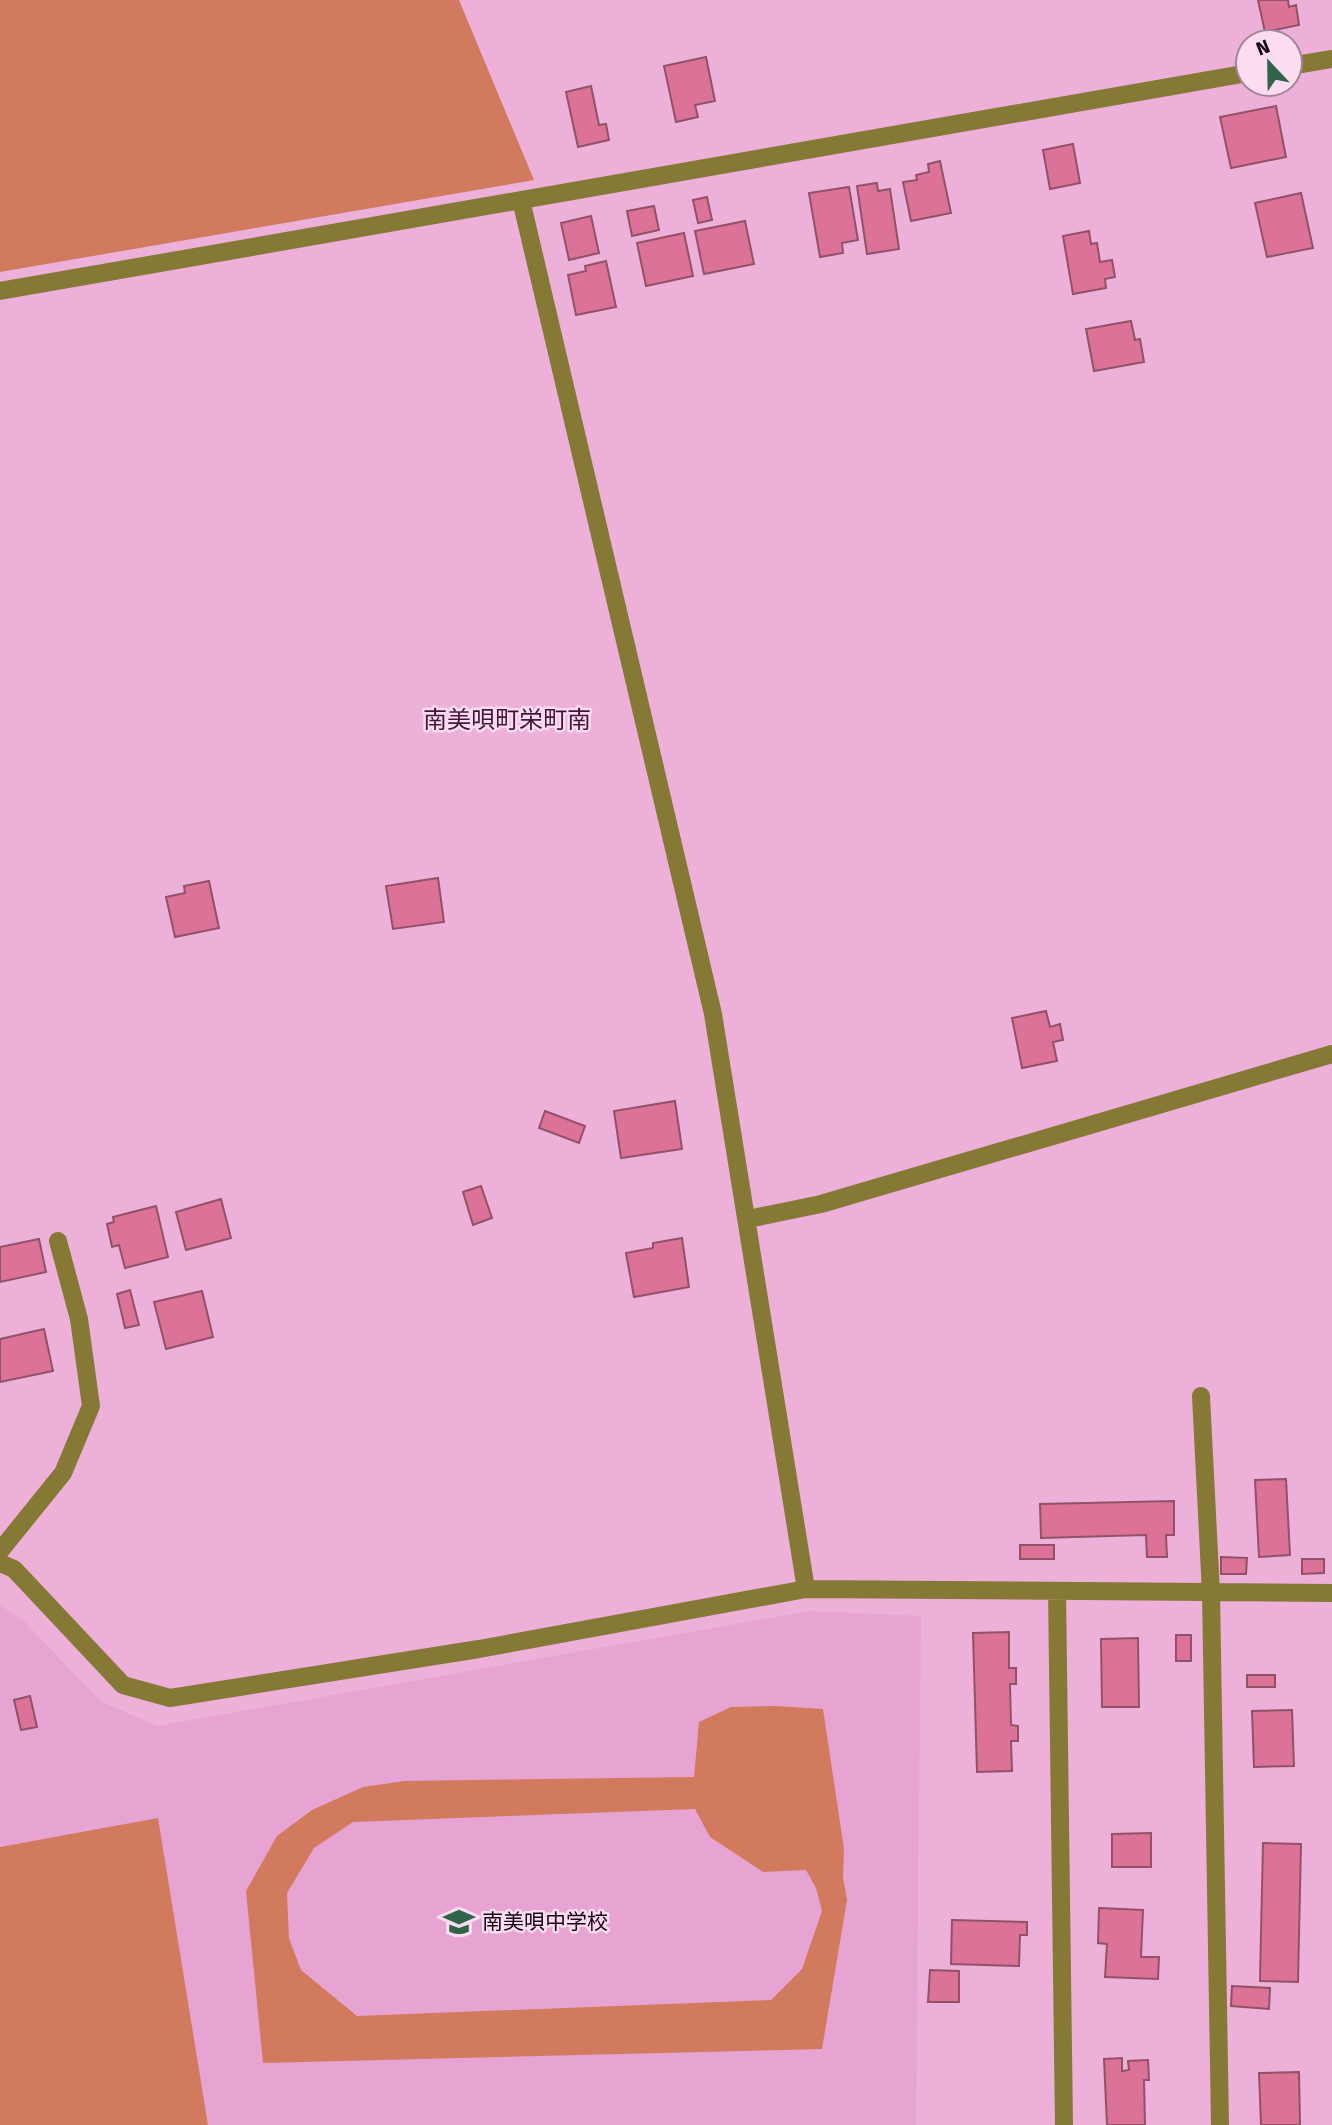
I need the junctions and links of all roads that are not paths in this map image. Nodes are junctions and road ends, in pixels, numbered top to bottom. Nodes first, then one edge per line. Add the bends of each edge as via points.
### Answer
1 (1332, 59) edge
2 (1304, 64) edge
3 (1234, 75) edge
4 (521, 200) junction
5 (0, 291) edge
6 (1332, 1054) edge
7 (748, 1219) junction
8 (58, 1241) dead end
9 (1201, 1396) dead end
10 (0, 1551) edge
11 (0, 1563) edge
12 (806, 1589) junction
13 (1057, 1591) junction
14 (1211, 1592) junction
15 (1332, 1593) edge
16 (1065, 2125) edge
17 (1220, 2125) edge

1 - 2 street
3 - 4 street
4 - 5 street
4 - 7 street via 713,1014
6 - 7 street via 821,1204
7 - 12 street
8 - 10 street via 79,1319 91,1406 62,1473
9 - 14 street
11 - 12 street via 15,1569 123,1685 170,1698
12 - 13 street
13 - 14 street
13 - 16 street
14 - 15 street
14 - 17 street

